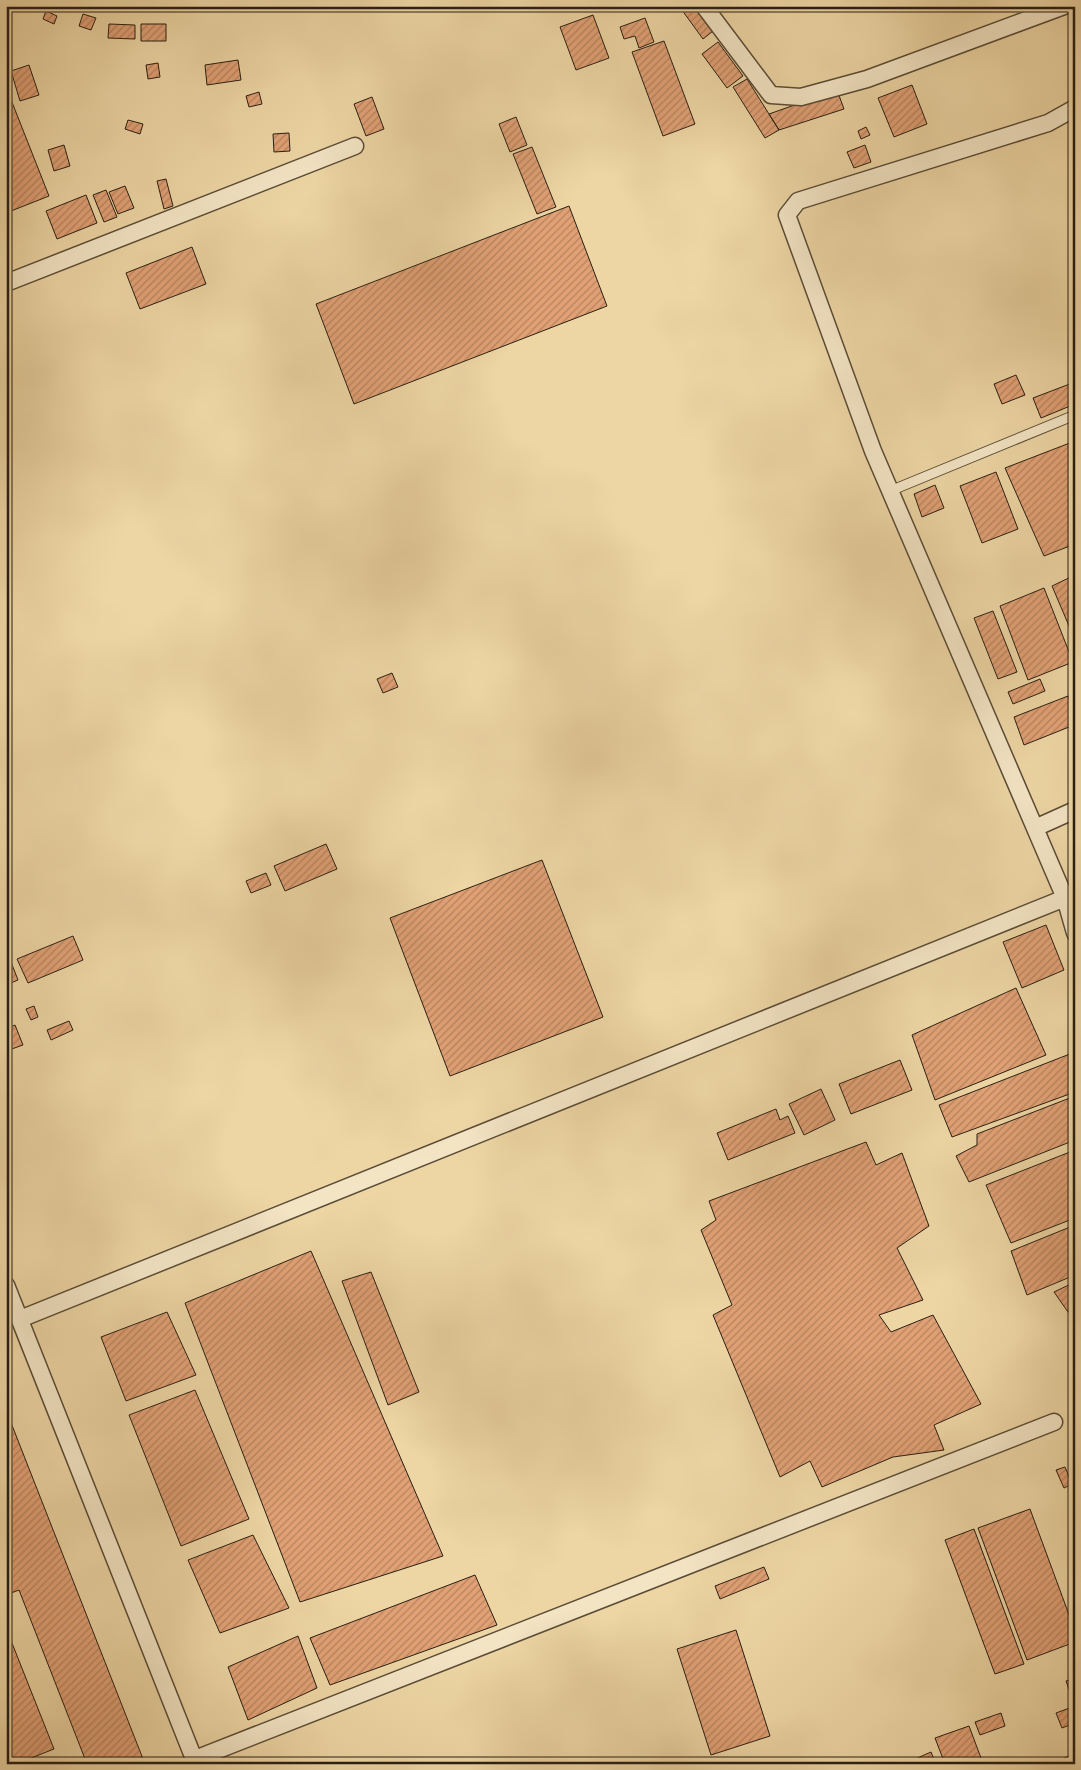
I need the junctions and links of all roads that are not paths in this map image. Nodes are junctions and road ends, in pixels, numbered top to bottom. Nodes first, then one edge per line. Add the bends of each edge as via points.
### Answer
1 (704, 6) edge
2 (1064, 6) edge
3 (1075, 108) edge
4 (355, 146) dead end
5 (6, 283) edge
6 (1075, 415) edge
7 (890, 490) junction
8 (1075, 810) edge
9 (1035, 828) junction
10 (1065, 898) junction
11 (1075, 933) edge
12 (6, 1285) edge
13 (20, 1319) junction
14 (1054, 1422) dead end
15 (195, 1761) edge

1 - 2 street via 772,95 801,97 867,79
3 - 7 street via 1048,123 798,201 787,215
4 - 5 street
6 - 7 lane
7 - 9 street
8 - 9 street
9 - 10 street
10 - 11 street
10 - 13 street
12 - 13 street
13 - 15 street
14 - 15 street

